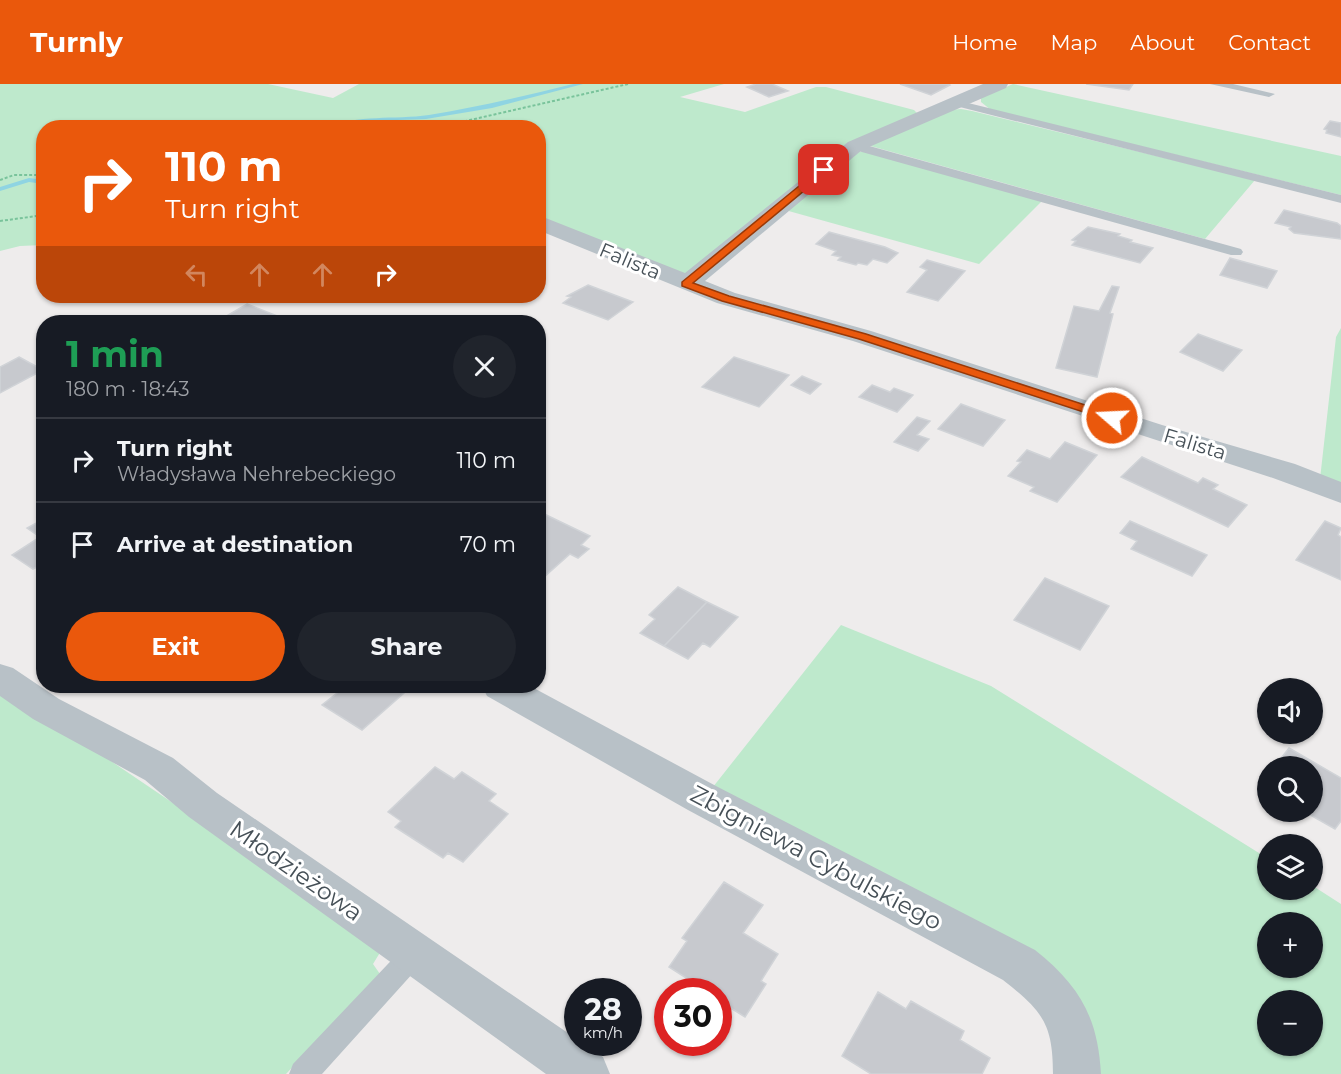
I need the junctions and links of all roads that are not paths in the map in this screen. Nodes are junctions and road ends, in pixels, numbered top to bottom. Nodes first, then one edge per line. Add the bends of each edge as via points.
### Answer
1 (999, 84) edge
2 (1215, 84) edge
3 (1269, 94) dead end
4 (956, 103) junction
5 (855, 146) junction
6 (1341, 198) edge
7 (546, 225) edge
8 (1236, 252) dead end
9 (686, 284) junction
10 (1341, 493) edge
11 (0, 678) edge
12 (513, 693) edge
13 (414, 954) junction
14 (303, 1074) edge
15 (586, 1074) edge
16 (1077, 1074) edge

1 - 4 street
2 - 3 lane
4 - 5 street
4 - 6 lane
5 - 8 lane
5 - 9 street
7 - 9 street, Falista
9 - 10 street, Falista via 1011,383
11 - 13 street, Młodzieżowa via 46,710 159,769 203,806
12 - 16 street, Zbigniewa Cybulskiego via 1019,965 1049,988 1067,1017 1077,1046
13 - 14 lane
13 - 15 street, Młodzieżowa

